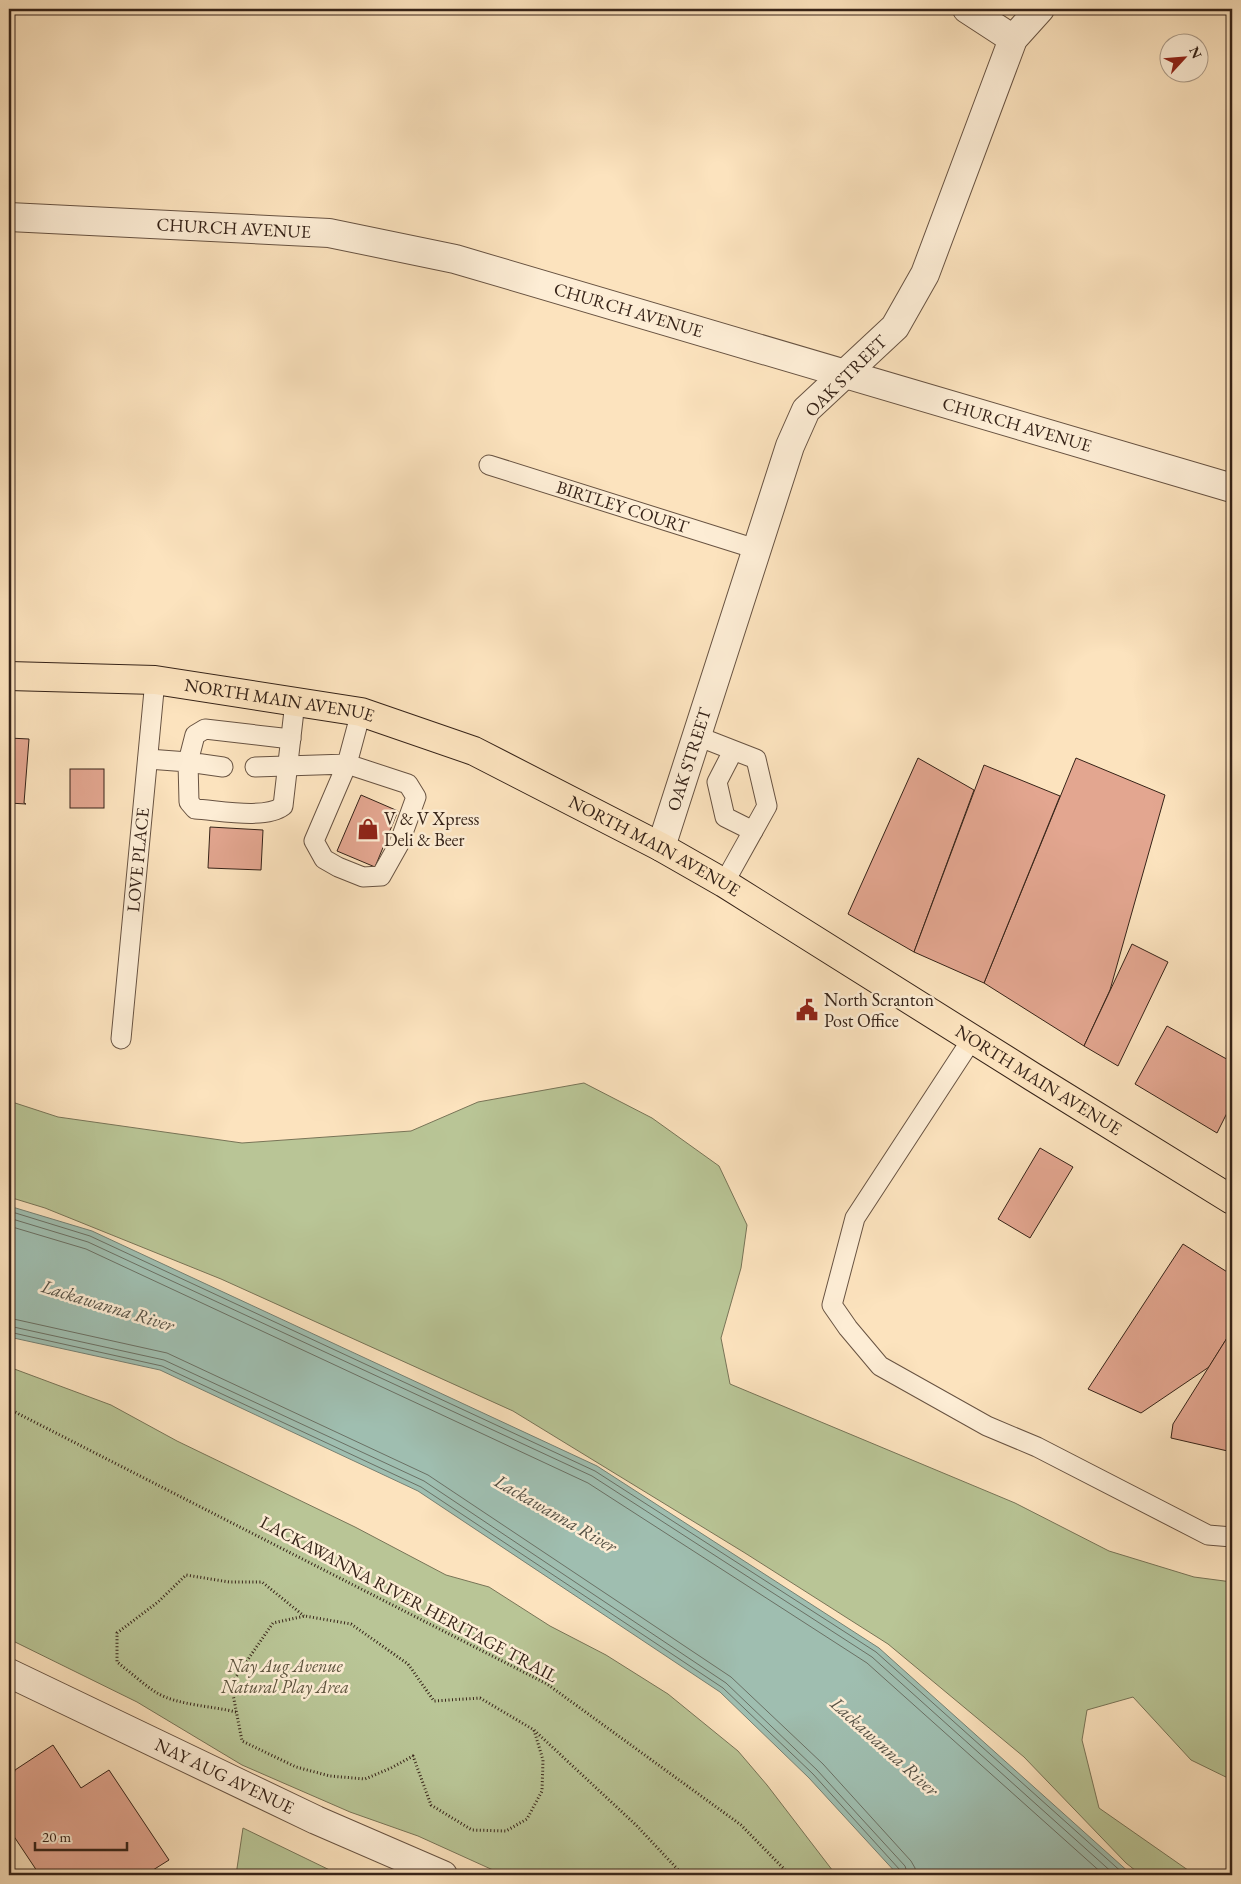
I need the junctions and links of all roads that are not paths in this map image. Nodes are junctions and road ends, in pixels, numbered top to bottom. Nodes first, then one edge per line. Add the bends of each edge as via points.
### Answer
1 (966, 9) edge
2 (1040, 9) edge
3 (1013, 39) junction
4 (9, 217) edge
5 (844, 374) junction
6 (489, 465) dead end
7 (1232, 488) edge
8 (756, 549) junction
9 (9, 676) edge
10 (155, 680) junction
11 (295, 702) junction
12 (361, 712) junction
13 (696, 736) junction
14 (291, 739) junction
15 (733, 750) junction
16 (148, 759) junction
17 (188, 762) junction
18 (289, 764) junction
19 (347, 764) junction
20 (224, 767) dead end
21 (255, 767) dead end
22 (753, 831) junction
23 (661, 847) junction
24 (724, 882) junction
25 (121, 1038) dead end
26 (972, 1039) junction
27 (1232, 1200) edge
28 (1232, 1537) edge
29 (9, 1673) edge
30 (443, 1875) edge

1 - 3 street
2 - 3 street, OAK STREET
3 - 5 street, OAK STREET via 925,274 895,327
4 - 5 street, CHURCH AVENUE via 329,233 455,259
5 - 7 street, CHURCH AVENUE
5 - 8 street, OAK STREET via 806,410 790,446
6 - 8 lane, BIRTLEY COURT
8 - 13 street, OAK STREET
9 - 10 main road, NORTH MAIN AVENUE
10 - 11 main road, NORTH MAIN AVENUE
10 - 16 lane, LOVE PLACE
11 - 12 main road, NORTH MAIN AVENUE
11 - 14 lane
12 - 19 lane
12 - 23 main road, NORTH MAIN AVENUE via 474,751
13 - 15 lane
13 - 23 street, OAK STREET
14 - 17 lane via 205,729 195,735
14 - 18 lane
15 - 22 lane via 756,760 767,806
15 - 22 lane via 717,782 726,817
16 - 17 lane
16 - 25 lane, LOVE PLACE
17 - 18 lane via 189,802 195,809 250,813 277,811 283,806
17 - 20 lane
18 - 19 lane
18 - 21 lane
19 - 19 lane via 314,841 324,859 338,867 363,877 381,876 399,844 416,797 408,784
22 - 24 lane
23 - 24 main road, NORTH MAIN AVENUE
24 - 26 main road, NORTH MAIN AVENUE
26 - 27 main road, NORTH MAIN AVENUE
26 - 28 lane via 855,1218 832,1305 880,1366 987,1426 1208,1535
29 - 30 street, NAY AUG AVENUE via 316,1820

